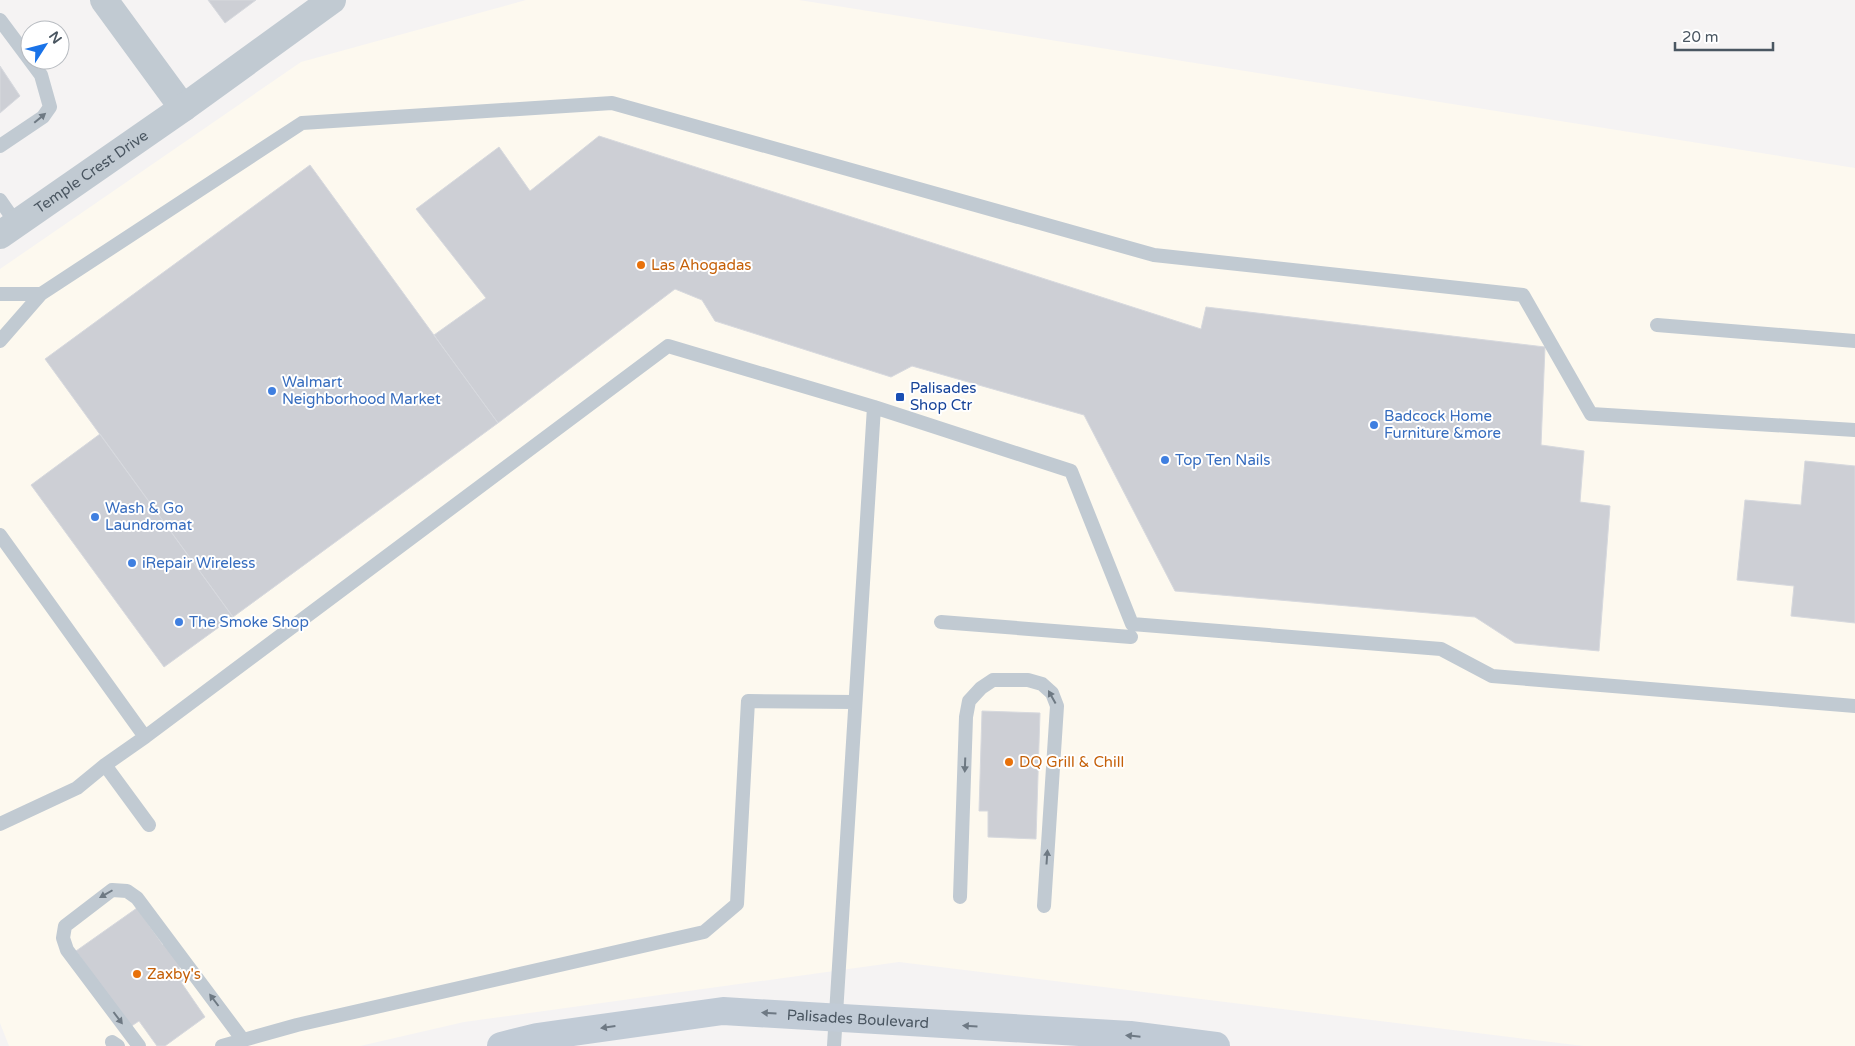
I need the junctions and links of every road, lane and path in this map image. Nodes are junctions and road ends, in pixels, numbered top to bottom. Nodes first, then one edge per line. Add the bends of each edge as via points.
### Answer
1 (104, 0) edge
2 (332, 0) edge
3 (0, 20) edge
4 (182, 108) junction
5 (0, 146) edge
6 (0, 200) edge
7 (8, 229) edge
8 (0, 294) edge
9 (42, 294) junction
10 (1658, 325) dead end
11 (0, 341) edge
12 (1855, 341) edge
13 (874, 407) junction
14 (1855, 430) edge
15 (0, 535) edge
16 (941, 622) dead end
17 (1131, 637) dead end
18 (856, 702) junction
19 (1855, 706) edge
20 (145, 737) junction
21 (105, 765) junction
22 (0, 824) edge
23 (149, 825) dead end
24 (960, 897) dead end
25 (1044, 906) dead end
26 (835, 1017) junction
27 (243, 1040) junction
28 (139, 1046) edge
29 (222, 1046) edge
30 (501, 1046) edge
31 (834, 1046) edge
32 (1216, 1046) edge

1 - 4 street
2 - 4 street, Temple Crest Drive
5 -> 3 lane via 42,117 50,107 40,75
4 - 7 street, Temple Crest Drive
6 - 7 lane
8 - 9 lane
9 - 11 lane
9 - 14 lane via 302,123 612,103 1154,255 1523,295 1591,414
10 - 12 lane
13 - 18 lane
13 - 19 lane via 1071,471 1132,624 1441,649 1492,676
13 - 20 lane via 668,346
15 - 20 lane
16 - 17 lane
18 - 26 lane
18 - 27 lane via 748,701 737,904 704,932
20 - 21 lane
21 - 22 lane via 77,788
21 - 23 lane
25 -> 24 lane via 1057,706 1052,693 1042,684 1028,680 993,680 969,701
26 -> 30 main road, Palisades Boulevard via 723,1011 537,1036
26 - 31 lane
32 -> 26 main road, Palisades Boulevard via 1130,1035
27 -> 28 lane via 137,898 127,891 112,890 65,926 63,938 68,950
27 - 29 lane

